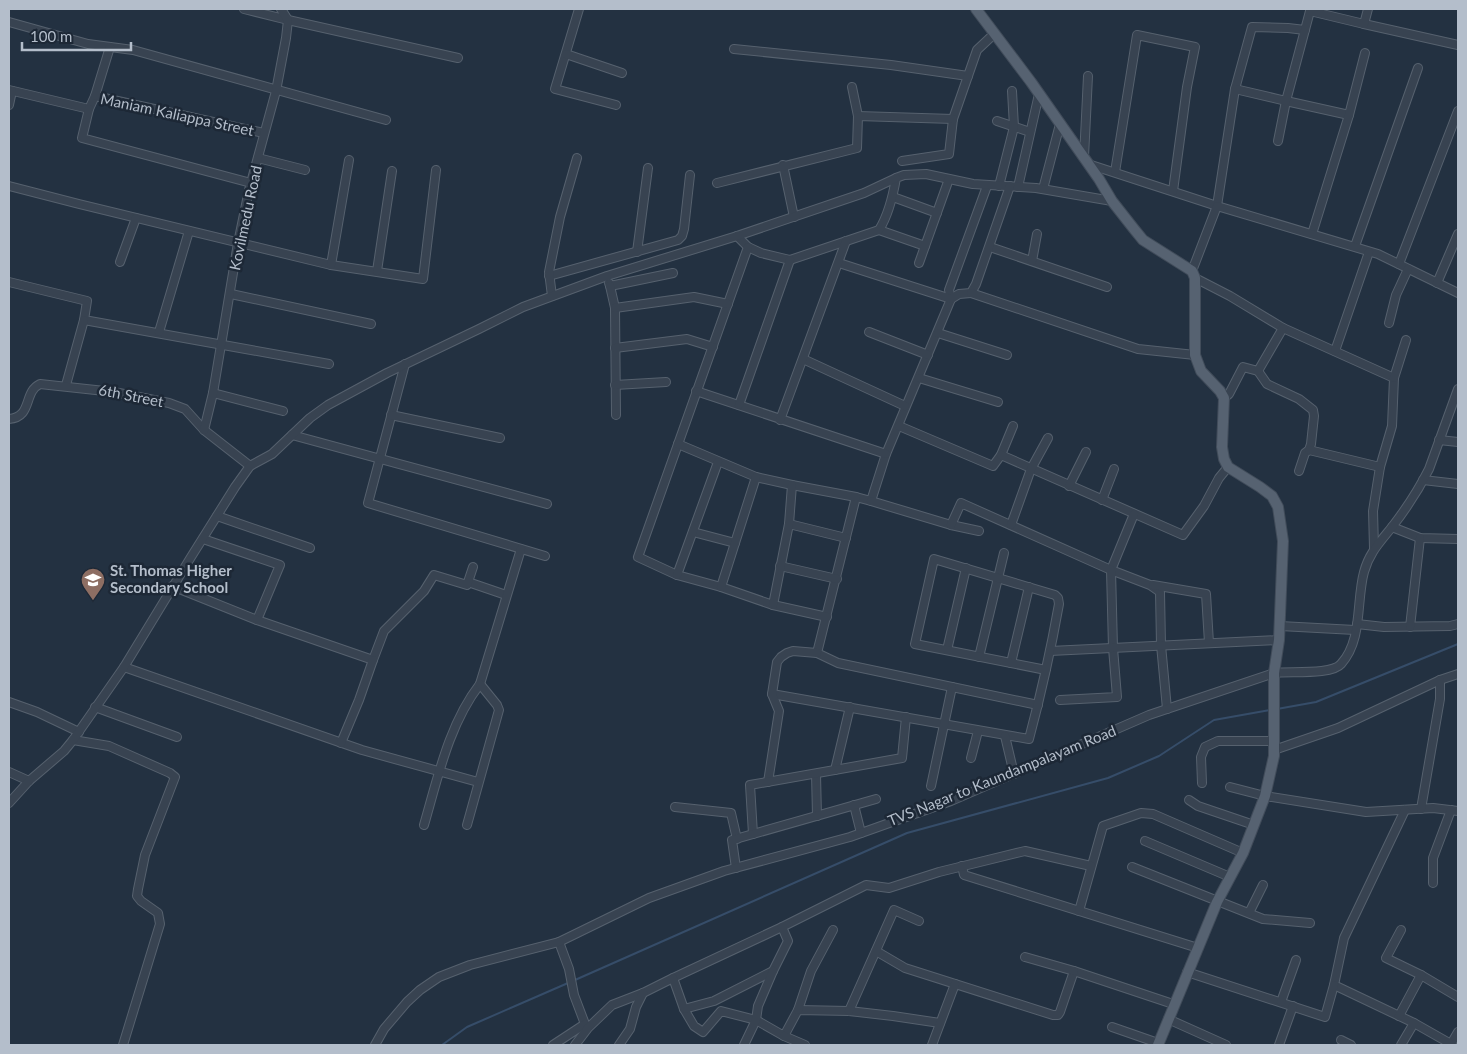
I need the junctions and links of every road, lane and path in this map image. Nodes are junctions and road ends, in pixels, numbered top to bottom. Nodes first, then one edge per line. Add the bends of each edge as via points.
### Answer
1 (244, 9) edge
2 (281, 9) edge
3 (579, 9) edge
4 (976, 9) edge
5 (1368, 9) edge
6 (1310, 10) edge
7 (288, 20) junction
8 (9, 22) edge
9 (1364, 24) junction
10 (1305, 30) junction
11 (994, 34) junction
12 (1458, 45) edge
13 (110, 47) junction
14 (734, 49) dead end
15 (1365, 53) dead end
16 (566, 54) junction
17 (458, 58) dead end
18 (1418, 68) dead end
19 (622, 73) dead end
20 (968, 76) junction
21 (1088, 76) dead end
22 (852, 87) dead end
23 (1235, 89) junction
24 (10, 90) edge
25 (276, 90) junction
26 (1012, 92) dead end
27 (1039, 94) junction
28 (95, 96) junction
29 (1286, 101) junction
30 (9, 105) edge
31 (616, 105) dead end
32 (89, 109) junction
33 (1458, 111) edge
34 (1348, 115) junction
35 (858, 116) junction
36 (953, 119) junction
37 (386, 120) dead end
38 (996, 122) dead end
39 (1060, 124) junction
40 (1014, 127) junction
41 (1030, 132) junction
42 (264, 133) junction
43 (1278, 142) dead end
44 (258, 158) junction
45 (577, 158) dead end
46 (349, 160) dead end
47 (1086, 160) junction
48 (902, 161) dead end
49 (783, 165) junction
50 (648, 168) dead end
51 (305, 170) dead end
52 (436, 170) dead end
53 (392, 171) dead end
54 (1115, 172) junction
55 (690, 175) dead end
56 (896, 178) junction
57 (950, 179) junction
58 (717, 182) dead end
59 (251, 183) junction
60 (9, 186) edge
61 (987, 186) junction
62 (999, 186) junction
63 (1014, 186) junction
64 (1043, 190) junction
65 (1173, 191) junction
66 (893, 196) junction
67 (1112, 201) junction
68 (1216, 206) junction
69 (937, 213) junction
70 (794, 217) junction
71 (136, 218) junction
72 (879, 230) junction
73 (189, 231) junction
74 (1037, 234) dead end
75 (1312, 234) junction
76 (1458, 234) edge
77 (737, 236) junction
78 (846, 241) junction
79 (238, 243) junction
80 (925, 246) junction
81 (1355, 246) junction
82 (748, 247) junction
83 (990, 247) junction
84 (637, 252) junction
85 (1369, 252) junction
86 (790, 260) junction
87 (1032, 261) junction
88 (120, 262) dead end
89 (839, 263) junction
90 (919, 263) dead end
91 (1399, 264) junction
92 (331, 265) junction
93 (1408, 269) junction
94 (377, 271) junction
95 (673, 273) dead end
96 (1194, 274) junction
97 (549, 276) junction
98 (607, 276) junction
99 (9, 282) edge
100 (1437, 283) junction
101 (610, 286) junction
102 (1107, 287) dead end
103 (971, 292) junction
104 (1458, 293) edge
105 (231, 294) junction
106 (552, 296) junction
107 (951, 298) junction
108 (728, 304) junction
109 (615, 308) junction
110 (84, 320) junction
111 (1389, 323) dead end
112 (370, 324) dead end
113 (1283, 328) junction
114 (159, 332) junction
115 (868, 332) dead end
116 (938, 333) junction
117 (1406, 340) dead end
118 (221, 346) junction
119 (713, 347) junction
120 (615, 348) junction
121 (1334, 351) junction
122 (928, 354) junction
123 (1007, 355) dead end
124 (1195, 355) junction
125 (803, 359) junction
126 (329, 364) dead end
127 (405, 364) junction
128 (1258, 371) junction
129 (919, 378) junction
130 (1394, 378) junction
131 (666, 382) dead end
132 (66, 385) junction
133 (615, 385) junction
134 (696, 391) junction
135 (1457, 392) edge
136 (213, 393) junction
137 (1224, 398) junction
138 (998, 402) dead end
139 (739, 405) junction
140 (905, 406) junction
141 (283, 411) dead end
142 (392, 415) junction
143 (616, 415) dead end
144 (9, 419) edge
145 (780, 420) junction
146 (899, 426) junction
147 (1013, 426) dead end
148 (204, 430) junction
149 (292, 434) junction
150 (500, 438) dead end
151 (1048, 438) dead end
152 (1440, 440) junction
153 (1458, 442) edge
154 (678, 444) junction
155 (1309, 450) junction
156 (1086, 452) dead end
157 (886, 454) junction
158 (1001, 455) junction
159 (381, 459) junction
160 (718, 462) junction
161 (250, 466) junction
162 (1228, 467) junction
163 (1380, 467) junction
164 (1031, 469) junction
165 (1114, 469) dead end
166 (1299, 471) dead end
167 (756, 476) junction
168 (1423, 480) junction
169 (1458, 484) edge
170 (792, 486) junction
171 (1069, 486) junction
172 (856, 497) junction
173 (1102, 500) junction
174 (871, 501) junction
175 (547, 504) dead end
176 (1134, 514) junction
177 (218, 516) junction
178 (788, 524) junction
179 (951, 525) junction
180 (1011, 525) junction
181 (1392, 527) junction
182 (979, 531) dead end
183 (693, 532) junction
184 (846, 538) junction
185 (1420, 538) junction
186 (203, 539) junction
187 (1458, 539) edge
188 (735, 543) junction
189 (310, 548) dead end
190 (521, 548) junction
191 (1374, 548) junction
192 (1004, 553) dead end
193 (545, 556) dead end
194 (780, 566) junction
195 (473, 567) dead end
196 (966, 568) junction
197 (1111, 570) junction
198 (677, 575) junction
199 (998, 578) junction
200 (837, 579) junction
201 (468, 582) junction
202 (1150, 585) junction
203 (172, 586) junction
204 (721, 587) junction
205 (1029, 587) junction
206 (506, 595) junction
207 (773, 605) junction
208 (827, 617) junction
209 (257, 620) junction
210 (1458, 624) edge
211 (1280, 626) junction
212 (1356, 627) junction
213 (1410, 627) junction
214 (1279, 640) junction
215 (1209, 643) junction
216 (1161, 645) junction
217 (1113, 648) junction
218 (947, 650) junction
219 (1050, 650) junction
220 (817, 653) junction
221 (979, 657) junction
222 (373, 660) junction
223 (1011, 663) junction
224 (124, 666) junction
225 (1046, 670) junction
226 (1274, 673) junction
227 (1458, 674) edge
228 (1440, 680) junction
229 (480, 684) junction
230 (952, 687) junction
231 (772, 694) junction
232 (1060, 700) dead end
233 (9, 702) edge
234 (1038, 705) junction
235 (95, 707) junction
236 (850, 707) junction
237 (1167, 709) junction
238 (906, 717) junction
239 (945, 724) junction
240 (978, 730) junction
241 (79, 732) junction
242 (1005, 736) junction
243 (177, 737) dead end
244 (73, 740) junction
245 (1274, 741) junction
246 (341, 743) junction
247 (971, 758) dead end
248 (835, 770) junction
249 (9, 772) edge
250 (440, 772) junction
251 (816, 774) junction
252 (1014, 774) junction
253 (29, 781) junction
254 (478, 782) junction
255 (768, 782) junction
256 (1202, 783) dead end
257 (931, 786) dead end
258 (1230, 787) dead end
259 (1265, 796) junction
260 (876, 799) dead end
261 (1189, 800) dead end
262 (9, 803) edge
263 (854, 805) junction
264 (675, 807) dead end
265 (1421, 809) junction
266 (1404, 810) junction
267 (1454, 811) edge
268 (817, 816) junction
269 (467, 824) dead end
270 (424, 825) dead end
271 (1254, 825) junction
272 (861, 833) junction
273 (753, 834) junction
274 (737, 839) junction
275 (1145, 840) dead end
276 (1243, 853) junction
277 (962, 866) junction
278 (1091, 866) junction
279 (1132, 867) dead end
280 (736, 868) junction
281 (1230, 877) junction
282 (1433, 883) dead end
283 (1263, 885) dead end
284 (1217, 902) junction
285 (1079, 911) junction
286 (1249, 913) junction
287 (919, 921) dead end
288 (1310, 923) dead end
289 (782, 927) junction
290 (833, 930) dead end
291 (1401, 930) dead end
292 (559, 942) junction
293 (1198, 948) junction
294 (876, 951) junction
295 (1025, 956) dead end
296 (1296, 960) dead end
297 (773, 971) junction
298 (1074, 971) junction
299 (1187, 972) junction
300 (1420, 974) junction
301 (673, 978) junction
302 (955, 984) junction
303 (1334, 985) junction
304 (643, 993) junction
305 (1458, 997) edge
306 (1281, 1002) junction
307 (1174, 1004) junction
308 (1293, 1006) junction
309 (684, 1009) junction
310 (798, 1010) junction
311 (848, 1011) junction
312 (1400, 1016) junction
313 (1168, 1019) junction
314 (756, 1020) junction
315 (940, 1023) junction
316 (1414, 1023) junction
317 (586, 1026) junction
318 (1112, 1027) dead end
319 (1458, 1032) edge
320 (784, 1036) junction
321 (1341, 1040) dead end
322 (1158, 1044) edge
323 (123, 1045) edge
324 (375, 1045) edge
325 (553, 1045) edge
326 (575, 1045) edge
327 (619, 1045) edge
328 (744, 1045) edge
329 (805, 1045) edge
330 (932, 1045) edge
331 (1226, 1045) edge
332 (1279, 1045) edge
333 (1351, 1045) edge
334 (1401, 1045) edge
335 (1451, 1045) edge

1 - 7 street
2 - 7 street
3 - 16 street
4 - 11 main road
5 - 9 street
6 - 9 street
6 - 10 street
7 - 17 street
7 - 25 street, Kovilmedu Road
8 - 13 street
9 - 12 street
10 - 23 street via 1252,27
10 - 29 street
11 - 20 street via 977,50
11 - 27 main road
13 - 25 street via 133,50
13 - 28 street
14 - 20 street
15 - 34 street
16 - 19 street
16 - 31 street via 555,89
18 - 81 street
20 - 36 street
21 - 47 street
22 - 35 street
23 - 29 street
23 - 68 street
24 - 30 street
24 - 32 street, Maniam Kaliappa Street
25 - 37 street
25 - 42 street, Kovilmedu Road
26 - 40 street
27 - 39 main road
27 - 41 street
28 - 32 street, Maniam Kaliappa Street
28 - 42 street, Maniam Kaliappa Street
29 - 34 street
29 - 43 street
32 - 59 street via 82,138
33 - 91 street
34 - 75 street
35 - 36 street
35 - 49 street via 857,148
36 - 48 street via 949,154
38 - 40 street
39 - 47 main road
39 - 64 street
40 - 41 street
40 - 62 street
41 - 63 street
42 - 44 street, Kovilmedu Road
44 - 51 street
44 - 59 street, Kovilmedu Road
45 - 97 street via 560,217
46 - 92 street
47 - 54 street
47 - 67 main road
49 - 58 street
49 - 70 street
50 - 84 street
52 - 94 street via 423,279
53 - 94 street
54 - 65 street
54 - 65 street via 1137,35 1195,47
55 - 84 street via 682,236 673,242
56 - 57 street via 915,174
56 - 66 street
56 - 70 street via 864,193
57 - 61 street
57 - 69 street
59 - 79 street, Kovilmedu Road
60 - 71 street
61 - 62 street
61 - 107 street via 949,290
62 - 63 street
63 - 64 street
63 - 83 street
64 - 67 street
65 - 68 street
66 - 69 street
66 - 72 street
67 - 96 main road via 1143,240
68 - 75 street
68 - 96 street
69 - 80 street
70 - 77 street
71 - 73 street
71 - 88 street
72 - 78 street
72 - 80 street
73 - 79 street
73 - 114 street
74 - 87 street
75 - 81 street
76 - 100 street
77 - 82 street
77 - 98 street
78 - 86 street
78 - 89 street
79 - 92 street
79 - 105 street, Kovilmedu Road
80 - 90 street
81 - 85 street
82 - 86 street
82 - 108 street
83 - 87 street
83 - 103 street
84 - 97 street
85 - 91 street
85 - 121 street
86 - 139 street
87 - 102 street
89 - 107 street
89 - 125 street
91 - 93 street
92 - 94 street
93 - 100 street
93 - 111 street via 1396,295
95 - 101 street
96 - 113 street
96 - 124 main road
97 - 106 street
98 - 101 street
98 - 106 street
99 - 110 street via 87,302
100 - 104 street
101 - 109 street
103 - 107 street
103 - 124 street via 1138,349
105 - 112 street
105 - 118 street, Kovilmedu Road
106 - 127 street
107 - 116 street
108 - 109 street via 694,297
108 - 119 street
109 - 120 street
110 - 114 street
110 - 132 street
113 - 121 street
113 - 128 street
114 - 118 street
115 - 122 street
116 - 122 street
116 - 123 street
117 - 130 street
118 - 126 street
118 - 136 street, Kovilmedu Road
119 - 120 street via 687,339
119 - 134 street
120 - 133 street
121 - 130 street
122 - 129 street
124 - 137 main road via 1201,371
125 - 140 street
125 - 145 street
127 - 142 street
127 - 149 street via 328,405
128 - 137 street via 1243,367
128 - 155 street via 1267,384 1299,399 1313,410
129 - 138 street
129 - 140 street
130 - 163 street via 1392,426
131 - 133 street
132 - 144 street, 6th Street via 35,386 25,410
132 - 148 street, 6th Street via 169,403 186,410
133 - 143 street
134 - 139 street
134 - 154 street
135 - 152 street, TVS Nagar to Kaundampalayam Road
136 - 141 street
136 - 148 street, Kovilmedu Road
137 - 162 main road via 1222,447
139 - 145 street
140 - 146 street
142 - 150 street
142 - 159 street
145 - 157 street
146 - 157 street
146 - 158 street via 993,466
147 - 158 street
148 - 161 street, 6th Street
149 - 159 street
149 - 161 street via 272,454
151 - 164 street
152 - 153 street
152 - 168 street, TVS Nagar to Kaundampalayam Road
154 - 160 street
154 - 198 street via 638,557
155 - 163 street
155 - 166 street via 1304,453
156 - 171 street
157 - 174 street
158 - 164 street
159 - 175 street
159 - 190 street via 368,503
160 - 167 street
160 - 183 street
161 - 177 street
162 - 176 street via 1183,535
162 - 211 main road via 1272,496 1278,507 1283,542
163 - 191 street via 1373,511
164 - 171 street
164 - 180 street
165 - 173 street
167 - 170 street
167 - 188 street
168 - 169 street
168 - 181 street, TVS Nagar to Kaundampalayam Road
170 - 172 street
170 - 178 street
171 - 173 street
172 - 174 street
172 - 184 street
173 - 176 street
174 - 179 street
176 - 197 street
177 - 186 street
177 - 189 street
178 - 184 street
178 - 194 street
179 - 180 street via 961,503
179 - 182 street
180 - 197 street
181 - 185 street
181 - 191 street, TVS Nagar to Kaundampalayam Road
183 - 188 street
183 - 198 street
184 - 200 street
185 - 187 street
185 - 213 street
186 - 203 street
186 - 209 street via 280,565
188 - 204 street
190 - 193 street
190 - 206 street
191 - 212 street, TVS Nagar to Kaundampalayam Road via 1364,572
192 - 199 street
194 - 200 street
194 - 207 street
195 - 201 street
196 - 199 street
196 - 218 street
196 - 218 street via 934,559 915,644
197 - 202 street
197 - 217 street
198 - 204 street
199 - 205 street
199 - 221 street
200 - 208 street
201 - 206 street
201 - 222 street via 466,585 434,574 424,591 384,631
202 - 215 street via 1206,594
202 - 216 street via 1160,592
203 - 209 street
203 - 224 street
204 - 207 street
205 - 219 street via 1058,598
205 - 223 street
206 - 229 street
207 - 208 street
208 - 220 street
209 - 222 street
210 - 213 street
211 - 212 street
211 - 214 main road
212 - 213 street
212 - 226 street, TVS Nagar to Kaundampalayam Road via 1351,648 1340,666 1326,672
214 - 215 street
214 - 226 main road
215 - 216 street
216 - 217 street
216 - 237 street
217 - 219 street
217 - 232 street via 1116,697
218 - 221 street
219 - 225 street
220 - 230 street via 838,663
220 - 231 street via 793,652 781,656 777,662
221 - 223 street
222 - 246 street
223 - 225 street
224 - 235 street
224 - 246 street
225 - 234 street
226 - 237 street, TVS Nagar to Kaundampalayam Road
226 - 245 main road
227 - 228 street
228 - 245 street via 1338,728
228 - 265 street via 1440,699
229 - 250 street via 467,701
229 - 254 street via 499,710
230 - 234 street
230 - 239 street
231 - 236 street
231 - 255 street via 779,711
233 - 241 street
234 - 242 street via 1029,739
235 - 241 street
235 - 243 street
236 - 238 street
236 - 248 street
237 - 252 street, TVS Nagar to Kaundampalayam Road
238 - 239 street
238 - 248 street via 902,758
239 - 240 street
239 - 257 street
240 - 242 street
240 - 247 street
241 - 244 street
242 - 252 street
244 - 253 street
244 - 323 street via 109,746 175,777 145,855 138,889 137,896 158,913 160,924
245 - 256 street via 1218,741 1205,747 1201,757
245 - 259 main road
246 - 250 street
248 - 251 street
249 - 253 street
250 - 254 street
250 - 270 street
251 - 255 street
251 - 268 street
252 - 272 street, TVS Nagar to Kaundampalayam Road via 951,801
253 - 262 street
254 - 269 street
255 - 273 street via 750,785
258 - 259 street
259 - 266 street via 1366,812
259 - 271 main road
260 - 263 street
261 - 271 street
263 - 268 street
263 - 272 street
264 - 274 street via 731,813
265 - 266 street
265 - 267 street
266 - 303 street via 1344,938
267 - 282 street via 1434,858
268 - 273 street
271 - 276 main road
272 - 280 street, TVS Nagar to Kaundampalayam Road
273 - 274 street
274 - 280 street via 732,840
275 - 281 street
276 - 278 street via 1154,814 1141,813 1103,826
276 - 281 main road
277 - 278 street via 1025,851
277 - 285 street via 964,875
277 - 289 street via 889,888 866,885
278 - 285 street
279 - 284 street
280 - 292 street, TVS Nagar to Kaundampalayam Road via 649,898
281 - 284 main road
283 - 286 street
284 - 286 street
284 - 293 main road
285 - 293 street
286 - 288 street via 1263,919
287 - 294 street via 894,910
289 - 297 street via 788,941
289 - 301 street
290 - 310 street via 811,971
291 - 300 street via 1386,958
292 - 317 street
292 - 324 street, TVS Nagar to Kaundampalayam Road via 470,965 440,977 407,1002
293 - 299 main road
294 - 302 street via 905,968
294 - 311 street
295 - 298 street
296 - 306 street
297 - 309 street via 714,1002
297 - 314 street via 758,1006
298 - 302 street via 1056,1016
298 - 307 street
299 - 306 street
299 - 307 main road
300 - 305 street
300 - 312 street
301 - 304 street
301 - 309 street
302 - 315 street
303 - 308 street via 1325,1017
303 - 312 street
304 - 317 street via 612,1005
304 - 327 street via 630,1029
306 - 308 street
307 - 313 main road
308 - 332 street
309 - 314 street via 694,1026 704,1032 721,1012
310 - 311 street
310 - 320 street
311 - 315 street
312 - 316 street
313 - 322 main road
313 - 331 street
314 - 320 street
314 - 328 street
315 - 330 street
316 - 334 street
316 - 335 street
317 - 325 street
317 - 326 street
318 - 322 street
319 - 335 street
320 - 329 street
321 - 333 street

